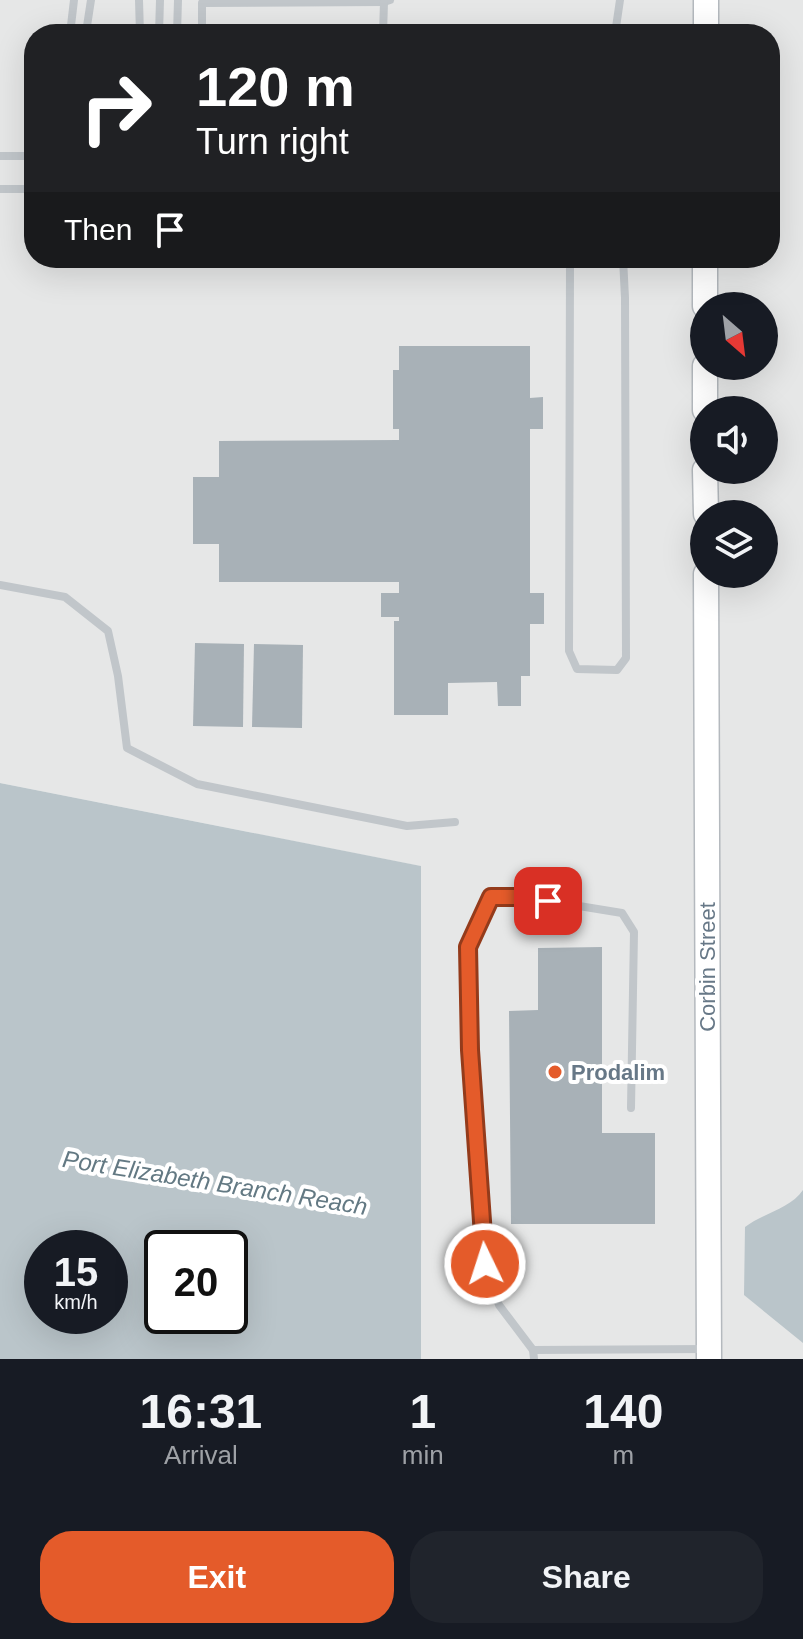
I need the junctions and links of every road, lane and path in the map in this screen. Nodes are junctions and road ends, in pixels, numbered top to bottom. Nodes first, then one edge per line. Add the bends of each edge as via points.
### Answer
1 (74, 0) edge
2 (91, 0) edge
3 (139, 0) edge
4 (160, 0) edge
5 (178, 0) edge
6 (620, 0) edge
7 (706, 0) edge
8 (387, 1) edge
9 (71, 24) edge
10 (87, 24) edge
11 (140, 24) edge
12 (159, 24) edge
13 (177, 24) edge
14 (202, 24) edge
15 (384, 24) edge
16 (616, 24) edge
17 (706, 24) edge
18 (0, 156) edge
19 (24, 156) edge
20 (0, 189) edge
21 (24, 189) edge
22 (570, 268) edge
23 (624, 268) edge
24 (705, 268) edge
25 (705, 292) edge
26 (0, 585) edge
27 (706, 588) edge
28 (455, 822) dead end
29 (631, 1108) dead end
30 (534, 1354) edge
31 (709, 1354) edge

1 - 9 lane
2 - 10 lane
3 - 11 lane
4 - 12 lane
5 - 13 lane
6 - 16 lane
7 - 17 main road
8 - 14 lane via 202,3
8 - 15 lane
18 - 19 lane
20 - 21 lane
22 - 23 lane via 569,651 577,669 617,670 626,658
24 - 25 main road
26 - 28 lane via 65,597 108,631 127,748 155,763 197,784 407,826
27 - 31 main road, Corbin Street
29 - 30 lane via 634,932 622,913 524,897 491,897 468,947 485,1264 499,1305
30 - 31 lane

